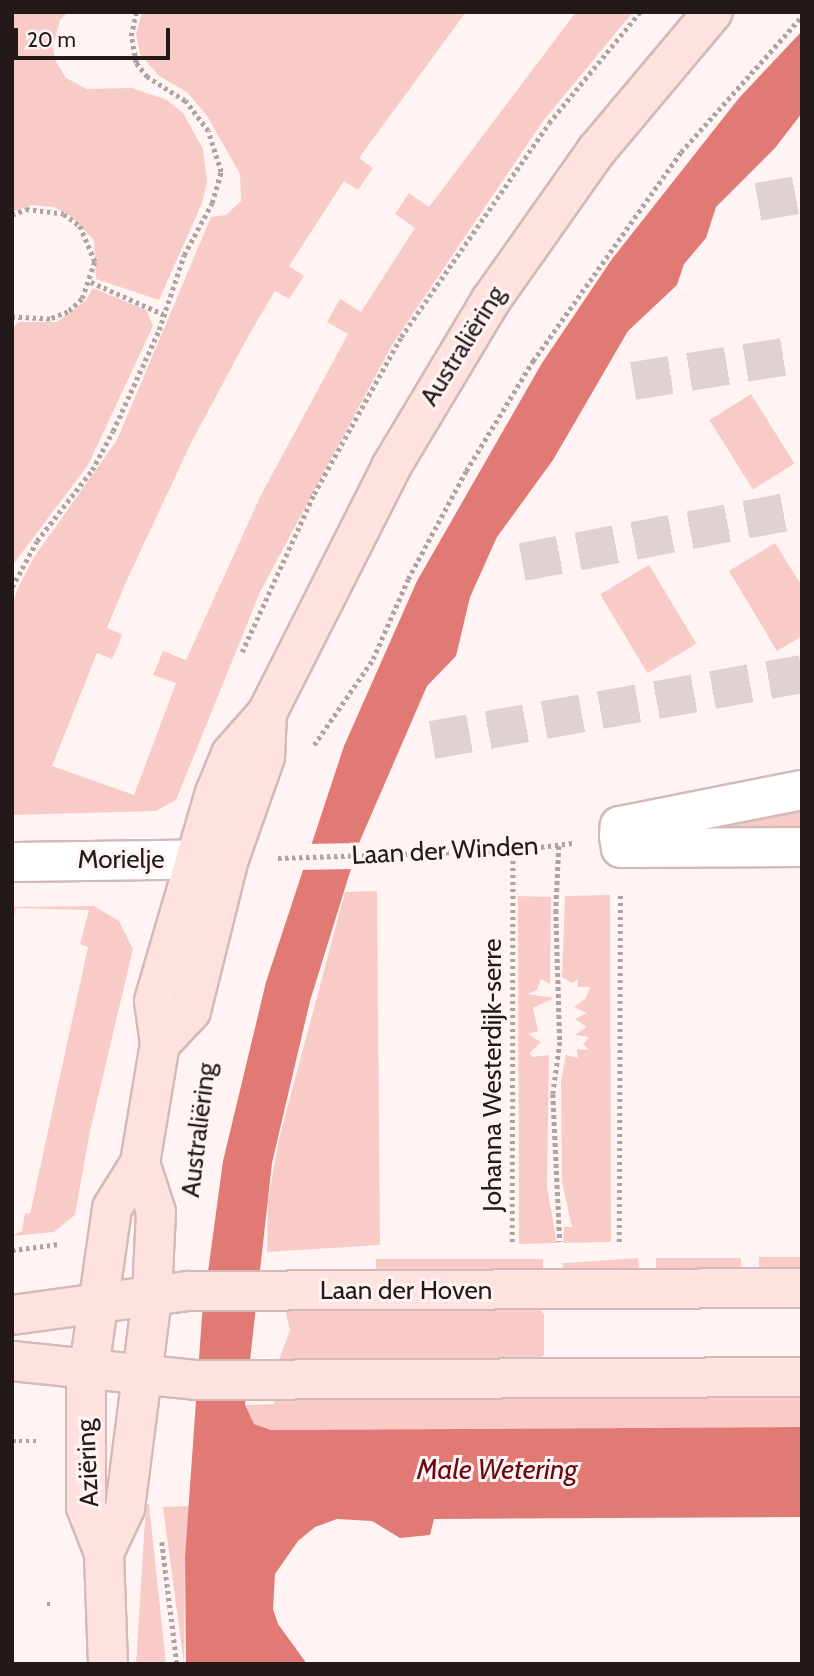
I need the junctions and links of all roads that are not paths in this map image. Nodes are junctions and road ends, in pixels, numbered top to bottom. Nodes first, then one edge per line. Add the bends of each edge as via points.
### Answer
1 (713, 12) edge
2 (802, 790) edge
3 (802, 847) edge
4 (212, 859) junction
5 (12, 862) edge
6 (140, 1163) junction
7 (802, 1288) edge
8 (152, 1296) junction
9 (97, 1303) junction
10 (12, 1315) edge
11 (12, 1360) edge
12 (89, 1371) junction
13 (140, 1377) junction
14 (802, 1377) edge
15 (104, 1553) junction
16 (108, 1664) edge

1 - 4 street, Australiëring via 597,150 464,342 353,537 267,713 265,757
2 - 3 street via 620,826 620,842
4 - 5 street, Morielje
4 - 6 street, Australiëring via 191,1011 160,1044
6 - 8 street, Australiëring via 156,1212
6 - 9 street, Australiëring via 112,1208
7 - 8 street, Laan der Hoven
8 - 9 street, Laan der Hoven
8 - 13 street, Australiëring
9 - 10 street, Laan der Hoven
9 - 12 street, Australiëring
11 - 12 street
12 - 13 street
12 - 15 street, Aziëring via 86,1507
13 - 14 street
13 - 15 street, Aziëring via 125,1508
15 - 16 street, Aziëring

